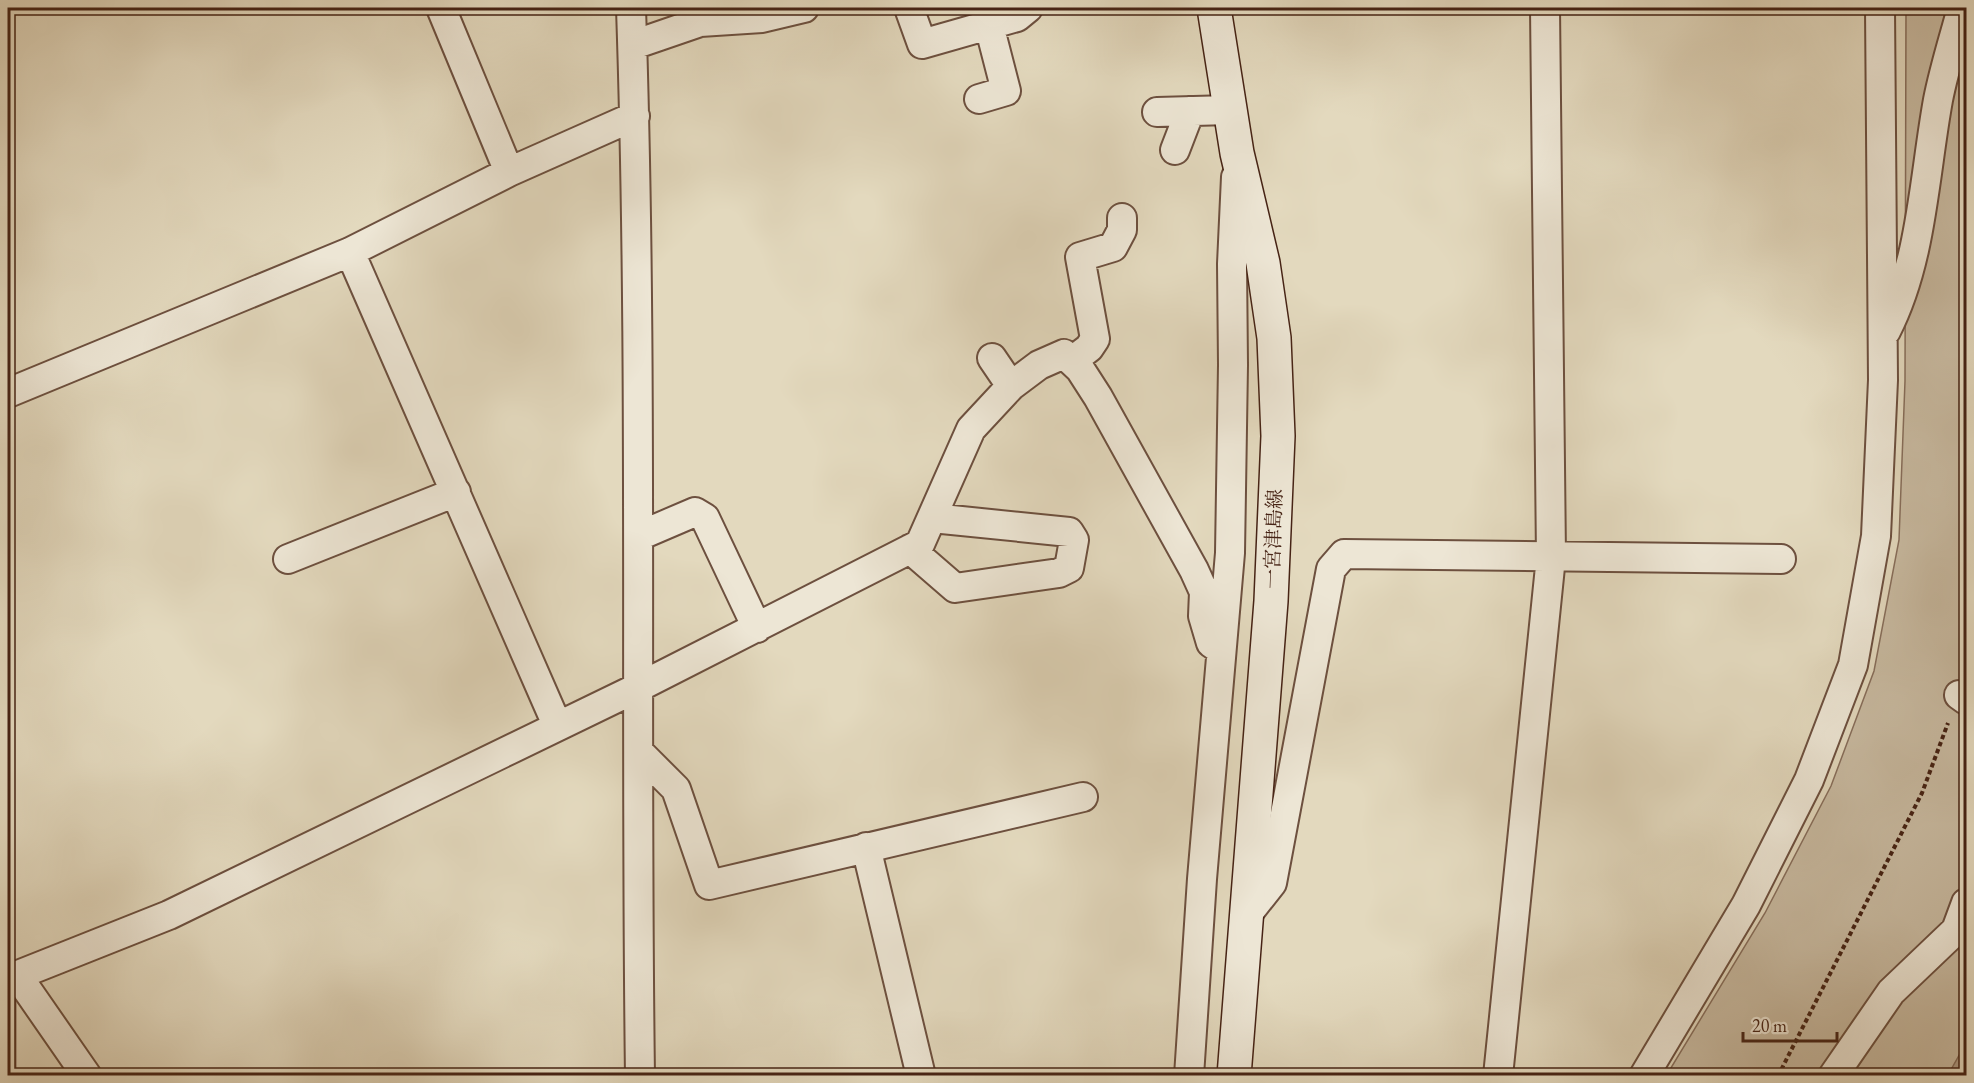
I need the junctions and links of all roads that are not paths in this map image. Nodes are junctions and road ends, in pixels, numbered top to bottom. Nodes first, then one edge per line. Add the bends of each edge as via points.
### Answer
1 (441, 8) edge
2 (631, 8) edge
3 (804, 8) edge
4 (909, 8) edge
5 (1028, 8) edge
6 (1214, 8) edge
7 (1545, 8) edge
8 (1880, 8) edge
9 (1962, 8) edge
10 (989, 25) junction
11 (633, 45) junction
12 (979, 99) dead end
13 (1230, 110) junction
14 (1190, 111) junction
15 (1157, 112) dead end
16 (635, 116) junction
17 (1175, 150) dead end
18 (1237, 153) junction
19 (509, 172) junction
20 (1122, 218) dead end
21 (350, 252) junction
22 (1882, 339) junction
23 (992, 358) dead end
24 (1072, 362) junction
25 (1011, 386) junction
26 (8, 393) edge
27 (456, 492) junction
28 (932, 518) junction
29 (639, 536) junction
30 (910, 549) junction
31 (1551, 557) junction
32 (288, 559) dead end
33 (1781, 559) dead end
34 (756, 628) junction
35 (1221, 650) junction
36 (639, 687) junction
37 (557, 725) junction
38 (639, 752) junction
39 (1083, 797) dead end
40 (866, 847) junction
41 (1966, 903) edge
42 (1246, 916) junction
43 (12, 977) edge
44 (87, 1076) edge
45 (640, 1076) edge
46 (921, 1076) edge
47 (1189, 1076) edge
48 (1234, 1076) edge
49 (1498, 1076) edge
50 (1644, 1076) edge
51 (1833, 1076) edge

1 - 19 street
2 - 11 street
3 - 11 street via 762,18 700,22
4 - 10 street via 922,44
5 - 10 street via 1017,17
6 - 13 main road, 一宮津島線
7 - 31 street
8 - 22 street
9 - 22 street via 1938,98 1912,261 1897,310
10 - 12 street via 1006,90
11 - 16 street
13 - 14 street
13 - 18 main road, 一宮津島線
14 - 15 street
14 - 17 street
16 - 19 street
16 - 29 street
18 - 35 street via 1232,264 1230,553
18 - 42 main road, 一宮津島線 via 1263,263 1274,338 1278,436 1271,601
19 - 21 street
20 - 24 street via 1122,230 1113,247 1080,257 1095,339
21 - 26 street
21 - 27 street
22 - 50 street via 1876,536 1853,665 1809,780 1746,905
23 - 25 street
24 - 25 street via 1064,354 1039,365
24 - 35 street via 1098,396 1194,570 1204,592 1203,616 1211,643
25 - 28 street via 971,429
27 - 32 street
27 - 37 street
28 - 30 street via 920,544
28 - 30 street via 1069,532 1074,540 1069,568 956,600
29 - 34 street via 695,513 705,518
29 - 36 street
30 - 34 street
31 - 33 street
31 - 42 street via 1344,554 1331,569 1272,883
31 - 49 street
34 - 36 street
35 - 47 street
36 - 37 street
36 - 38 street
37 - 43 street via 169,915
38 - 40 street via 676,789 709,885
38 - 45 street
39 - 40 street
40 - 46 street
41 - 51 street via 1956,930 1891,992
42 - 48 main road, 一宮津島線
43 - 44 street

